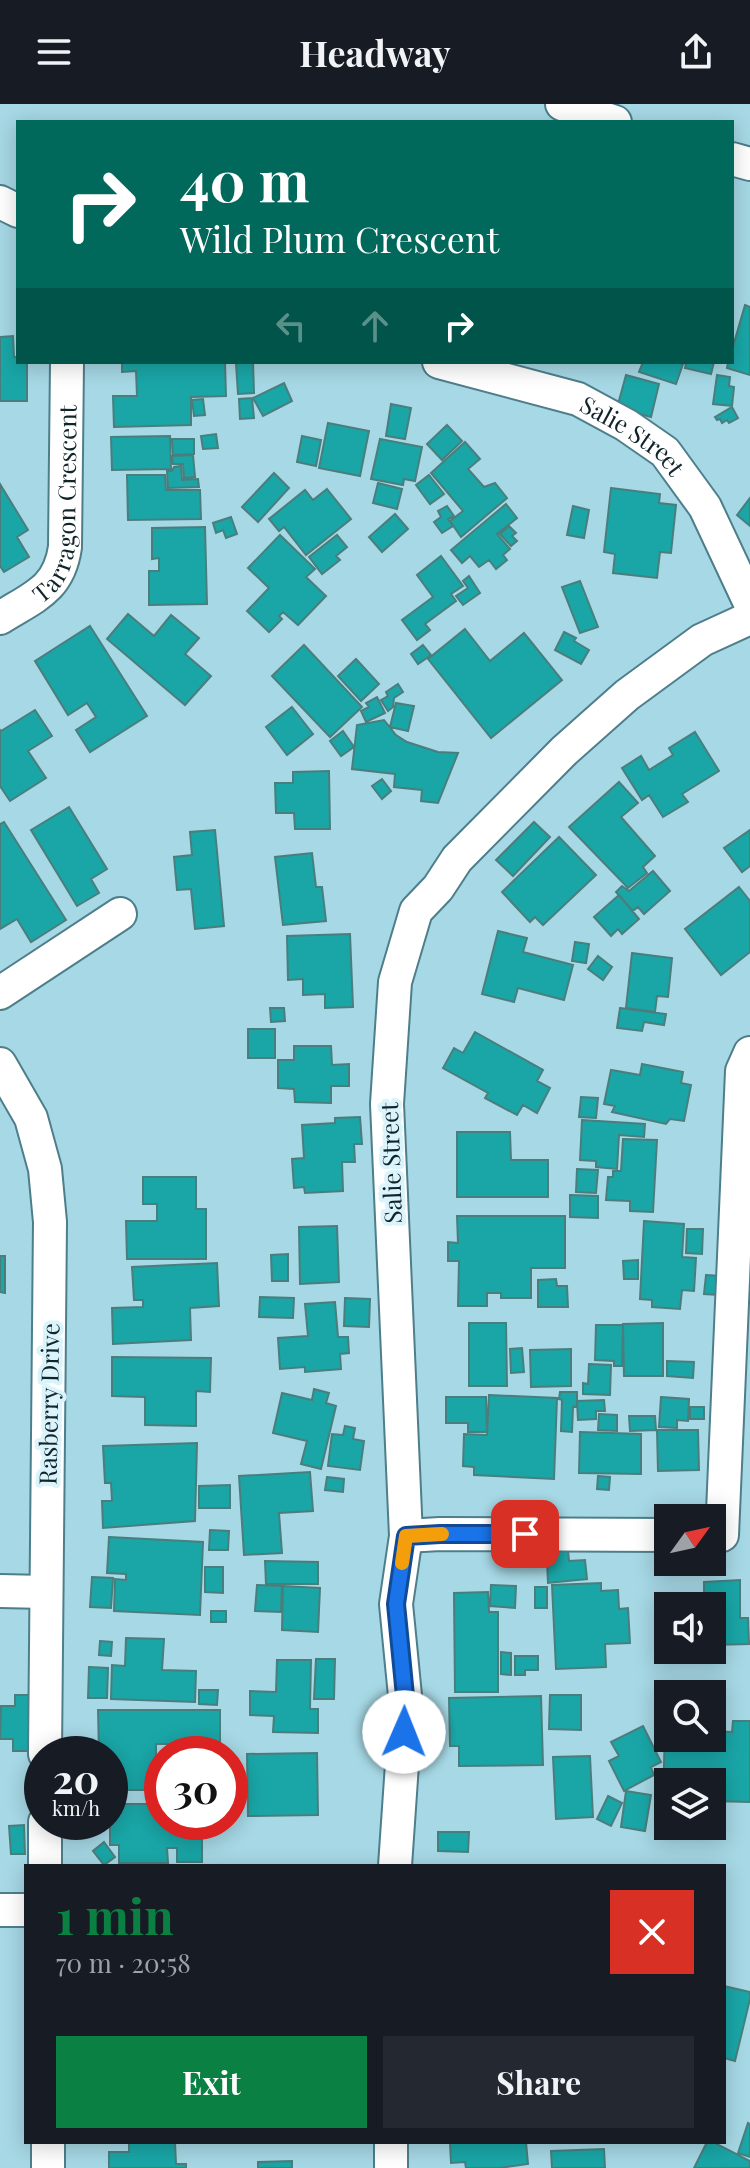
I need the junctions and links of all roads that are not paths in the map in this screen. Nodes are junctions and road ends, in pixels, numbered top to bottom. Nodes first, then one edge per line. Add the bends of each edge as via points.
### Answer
1 (562, 104) edge
2 (609, 120) edge
3 (67, 364) edge
4 (447, 364) edge
5 (750, 603) edge
6 (0, 618) edge
7 (750, 618) edge
8 (120, 914) dead end
9 (0, 993) edge
10 (750, 1053) edge
11 (0, 1064) edge
12 (654, 1535) edge
13 (728, 1535) edge
14 (406, 1536) junction
15 (0, 1591) edge
16 (46, 1592) junction
17 (45, 1736) edge
18 (45, 1840) edge
19 (45, 1864) edge
20 (395, 1864) edge
21 (0, 1910) edge
22 (24, 1910) edge
23 (48, 2144) edge
24 (391, 2144) edge
25 (48, 2168) edge
26 (391, 2168) edge

1 - 2 street
3 - 6 street, Tarragon Crescent via 63,562 49,586
4 - 5 street, Salie Street via 578,399 665,452 705,507
7 - 14 street, Salie Street via 702,640 627,695 457,859 416,911 395,982 387,1104
8 - 9 street
10 - 13 street via 742,1071
11 - 16 street, Rasberry Drive via 31,1118 45,1169 50,1222
12 - 14 street
14 - 20 street, Salie Street via 396,1604 406,1706
15 - 16 street
16 - 17 street, Rasberry Drive
18 - 19 street
21 - 22 street
23 - 25 street
24 - 26 street

